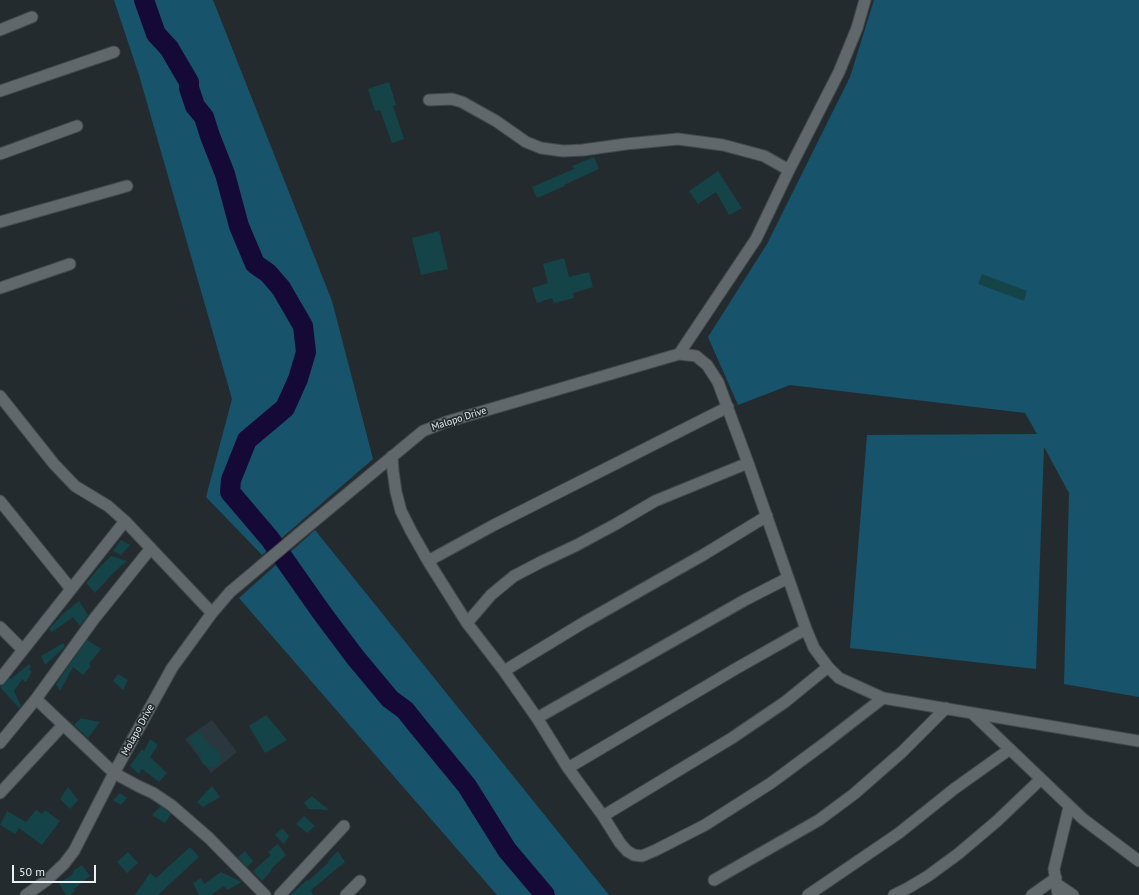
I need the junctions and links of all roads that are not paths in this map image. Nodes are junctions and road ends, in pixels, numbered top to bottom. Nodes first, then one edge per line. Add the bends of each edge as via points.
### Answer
1 (865, 0) edge
2 (32, 17) dead end
3 (0, 30) edge
4 (114, 52) dead end
5 (0, 91) edge
6 (430, 100) dead end
7 (77, 126) dead end
8 (0, 154) edge
9 (789, 170) junction
10 (127, 186) dead end
11 (0, 222) edge
12 (70, 264) dead end
13 (0, 288) edge
14 (679, 354) junction
15 (0, 396) edge
16 (728, 407) junction
17 (392, 456) junction
18 (748, 463) junction
19 (0, 501) edge
20 (767, 516) junction
21 (125, 521) junction
22 (151, 548) junction
23 (428, 561) junction
24 (257, 569) joint
25 (788, 578) junction
26 (71, 589) junction
27 (212, 613) junction
28 (467, 623) junction
29 (0, 627) edge
30 (806, 629) junction
31 (23, 650) junction
32 (828, 667) junction
33 (504, 671) junction
34 (0, 679) edge
35 (883, 698) junction
36 (36, 699) junction
37 (946, 708) junction
38 (972, 713) junction
39 (537, 718) junction
40 (63, 725) junction
41 (1139, 742) edge
42 (0, 743) edge
43 (1010, 749) junction
44 (568, 768) junction
45 (114, 773) junction
46 (1041, 779) junction
47 (0, 793) edge
48 (1069, 807) junction
49 (603, 816) junction
50 (344, 826) dead end
51 (1139, 860) edge
52 (714, 880) dead end
53 (360, 881) dead end
54 (1057, 886) edge
55 (257, 892) edge
56 (26, 895) edge
57 (280, 895) edge
58 (346, 895) edge
59 (808, 895) edge
60 (894, 895) edge
61 (1032, 895) edge
62 (1073, 895) edge

1 - 9 street via 839,72
2 - 3 street
4 - 5 street
6 - 9 street via 452,99 462,102 526,142 541,148 583,150 678,139 723,145 764,156
7 - 8 street
9 - 14 street via 756,239
10 - 11 street
12 - 13 street
14 - 16 street via 696,356 707,365 718,382
14 - 17 street, Malopo Drive via 446,422 423,431
15 - 21 street via 54,464 75,486 108,506
16 - 18 street
16 - 23 street
17 - 23 street via 396,492 402,511
17 - 24 street, Malopo Drive
18 - 20 street
18 - 28 street via 655,501 578,545 514,576 491,595
19 - 26 street
20 - 25 street
20 - 33 street
21 - 22 street
21 - 26 street
22 - 27 street
22 - 36 street via 94,619
23 - 28 street
24 - 27 street, Molapo Drive via 230,592
25 - 30 street
25 - 39 street
26 - 31 street
27 - 45 street, Molapo Drive via 172,668
28 - 33 street
29 - 31 street
30 - 32 street via 814,648
30 - 44 street
31 - 34 street
32 - 35 street via 839,678
32 - 49 street via 785,702 732,738
33 - 39 street
35 - 37 street
35 - 49 street via 771,782 705,825 642,856 627,851
36 - 40 street
36 - 42 street
37 - 38 street
37 - 52 street via 902,752 854,794 819,820
38 - 41 street
38 - 43 street
39 - 44 street
40 - 45 street
40 - 47 street
43 - 46 street
43 - 59 street via 899,833
44 - 49 street
45 - 55 street via 154,793 171,805 209,838
45 - 56 street, Molapo Drive via 74,851 48,880
46 - 48 street
46 - 60 street via 958,854 928,876
48 - 51 street
48 - 54 street via 1054,868
50 - 57 street
53 - 58 street
54 - 61 street
54 - 62 street

